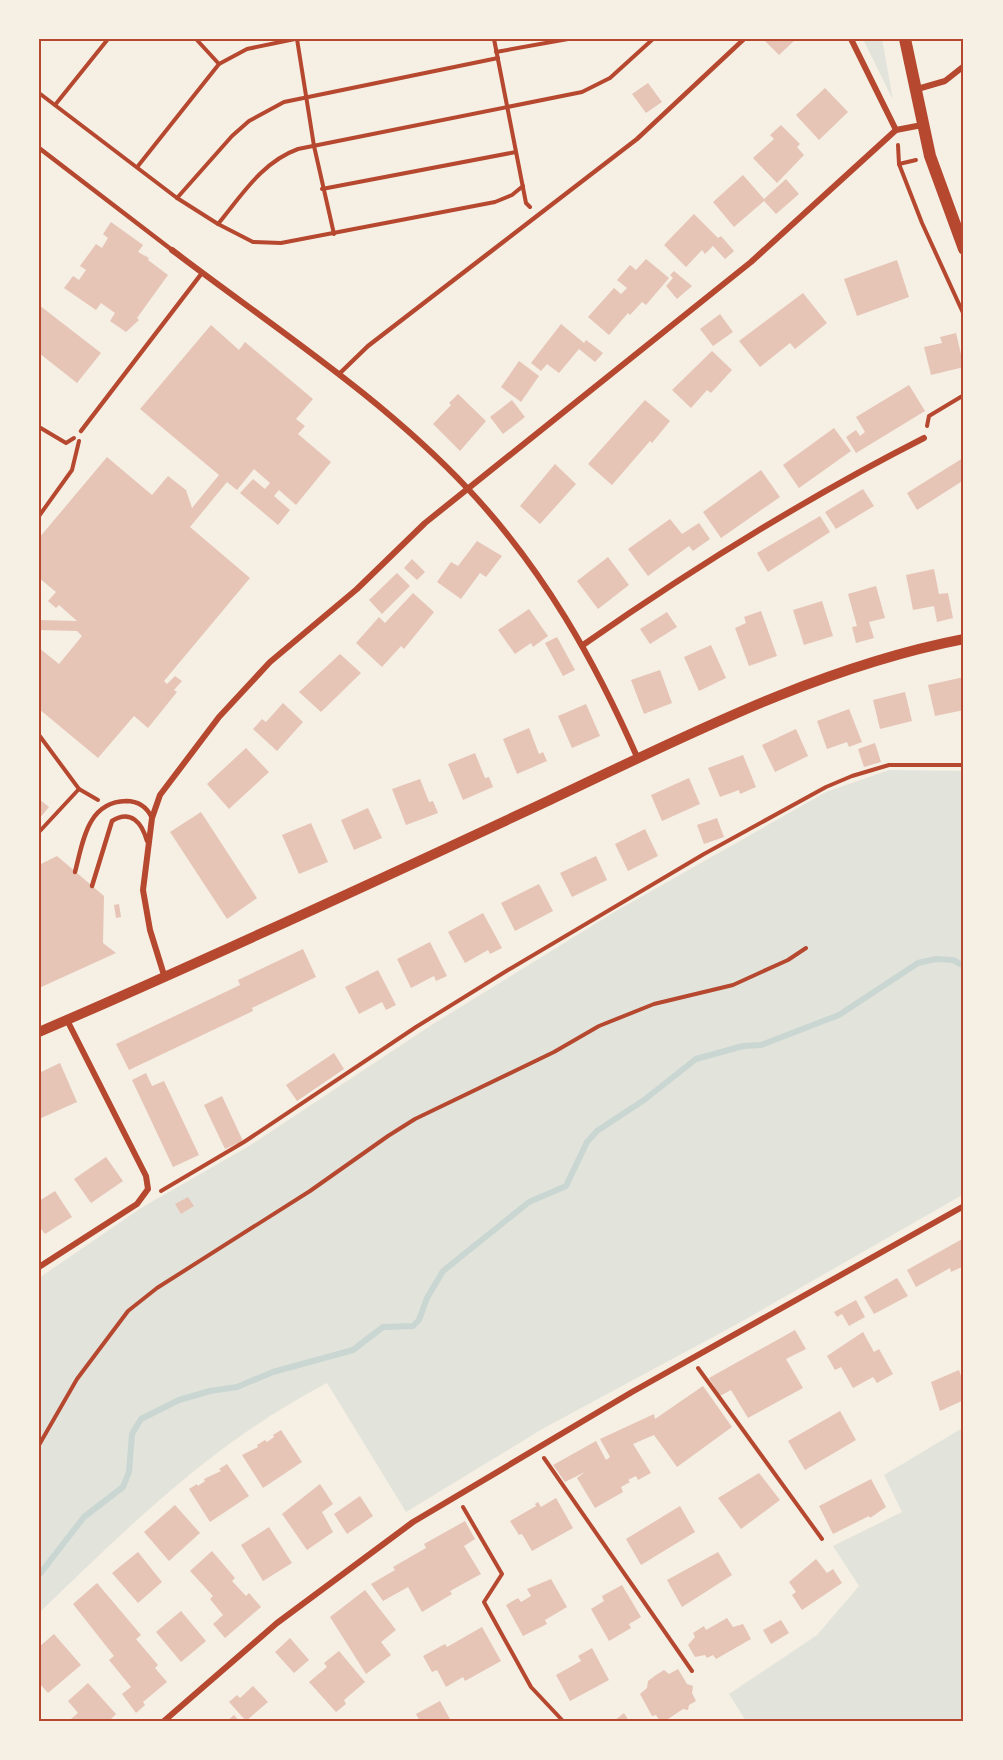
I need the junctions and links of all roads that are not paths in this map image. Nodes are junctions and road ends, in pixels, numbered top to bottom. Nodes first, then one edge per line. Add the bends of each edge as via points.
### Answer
1 (744, 39) edge
2 (851, 39) edge
3 (905, 39) edge
4 (964, 66) edge
5 (914, 90) junction
6 (922, 125) junction
7 (896, 130) junction
8 (39, 148) edge
9 (964, 249) edge
10 (172, 250) joint
11 (202, 273) junction
12 (339, 374) junction
13 (81, 431) road end
14 (924, 438) road end
15 (468, 489) junction
16 (964, 639) edge
17 (583, 645) junction
18 (638, 759) junction
19 (152, 818) junction
20 (147, 841) junction
21 (75, 872) dead end
22 (92, 886) dead end
23 (164, 975) junction
24 (67, 1020) junction
25 (39, 1032) edge
26 (964, 1206) edge
27 (39, 1267) edge
28 (164, 1721) edge

1 - 12 lane via 637,139 368,346
2 - 7 street
3 - 5 main road
4 - 5 street via 945,81
5 - 6 main road
6 - 7 street
6 - 9 main road via 939,186
7 - 15 street via 751,262
8 - 10 lane
10 - 11 street
11 - 12 street
11 - 13 lane
12 - 15 street
14 - 17 street via 858,472 678,580
15 - 17 street via 516,546
15 - 19 street via 270,662 209,729 160,795
16 - 18 street via 828,676
17 - 18 street
18 - 23 street via 232,948
19 - 20 street
19 - 21 lane via 138,803 105,805 89,824
20 - 22 lane via 140,824 132,817 112,820
20 - 23 street via 144,903
23 - 24 street
24 - 25 street
24 - 27 street via 146,1176 148,1189 137,1204
26 - 28 street via 413,1522 286,1616

